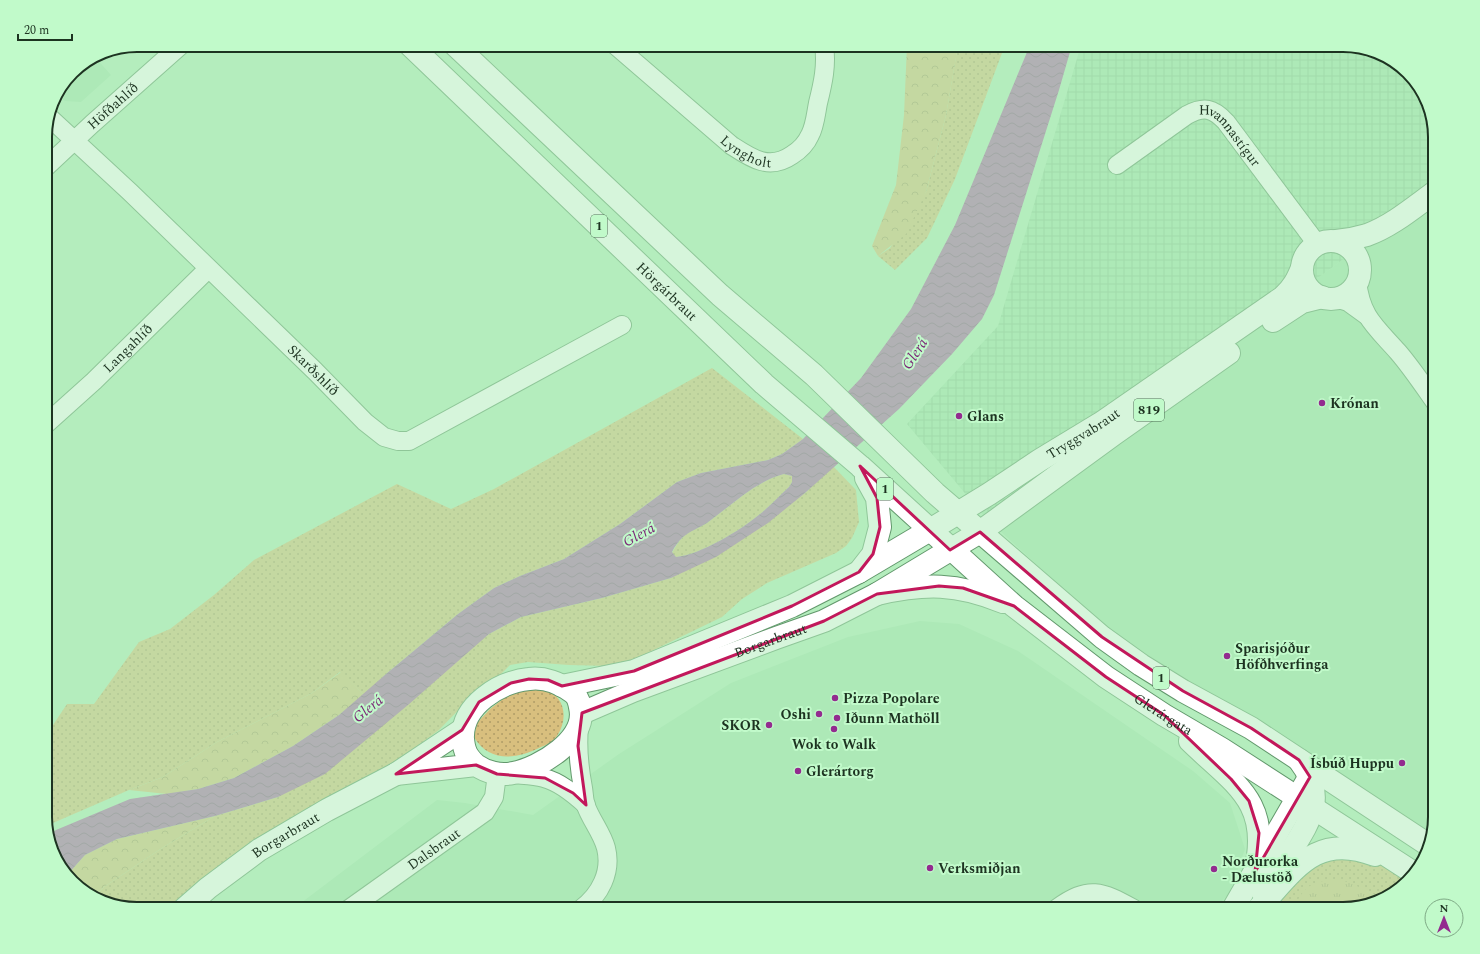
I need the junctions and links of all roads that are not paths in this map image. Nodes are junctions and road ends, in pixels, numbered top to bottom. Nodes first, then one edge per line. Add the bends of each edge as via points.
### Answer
1 (173, 52) edge
2 (417, 52) edge
3 (463, 52) edge
4 (622, 52) edge
5 (826, 52) edge
6 (54, 121) edge
7 (75, 141) junction
8 (52, 162) edge
9 (1117, 165) dead end
10 (1428, 197) edge
11 (1396, 219) junction
12 (1327, 243) junction
13 (1302, 268) junction
14 (208, 269) junction
15 (1358, 274) junction
16 (1329, 298) junction
17 (1366, 315) junction
18 (622, 325) dead end
19 (1428, 386) edge
20 (52, 419) edge
21 (860, 466) junction
22 (957, 513) junction
23 (930, 530) junction
24 (980, 532) junction
25 (950, 550) junction
26 (859, 572) junction
27 (877, 594) junction
28 (1014, 606) junction
29 (562, 686) junction
30 (1164, 715) junction
31 (580, 720) junction
32 (462, 730) junction
33 (476, 765) junction
34 (1307, 769) junction
35 (396, 774) junction
36 (504, 774) junction
37 (1306, 803) junction
38 (586, 805) junction
39 (1424, 842) edge
40 (1409, 870) edge
41 (1255, 872) junction
42 (192, 902) edge
43 (359, 902) edge
44 (590, 902) edge
45 (1066, 902) edge
46 (1121, 902) edge
47 (1237, 902) edge
48 (1261, 902) edge
49 (1264, 902) edge

1 - 7 street, Höfðahlíð
2 - 21 main road, Hörgárbraut / 1 via 764,384
3 - 22 main road, 1 via 720,295 814,375
4 - 5 street, Lyngholt via 731,145 764,163 778,163 790,157 802,149 811,134 824,76
6 - 7 street, Skarðshlíð
7 - 8 street, Höfðahlíð
7 - 14 street, Skarðshlíð
9 - 12 street, Hvannastígur via 1187,115 1197,110 1208,109 1219,114
10 - 11 main road, Tryggvabraut / 819
11 - 12 main road, Tryggvabraut / 819 via 1354,239
11 - 15 main road, Tryggvabraut / 819 via 1375,243
12 - 13 main road, Tryggvabraut / 819 via 1309,250
12 - 15 main road via 1345,245 1352,251 1357,259
13 - 16 main road via 1307,287 1314,293
13 - 22 main road, Tryggvabraut / 819 via 1294,285 1283,297 1101,423
14 - 18 street, Skarðshlíð via 365,422 384,437 398,441 409,441
14 - 20 street, Langahlíð
15 - 16 main road, Tryggvabraut / 819 via 1349,292
15 - 17 street via 1358,294
16 - 17 street via 1348,302
16 - 24 main road, Tryggvabraut / 819 via 1302,302 1292,308
17 - 19 street
21 - 23 main road, Hörgárbraut / 1
21 - 26 main road via 877,498 880,527 873,554
22 - 23 main road, Tryggvabraut / 819
22 - 24 main road, Glerárgata / 1
23 - 25 main road, Glerárgata / 1
23 - 26 main road, Borgarbraut
24 - 25 main road, Tryggvabraut / 819
24 - 34 main road, Glerárgata / 1 via 1124,654 1183,692 1251,728
25 - 27 main road, Borgarbraut
25 - 28 main road, Glerárgata / 1
26 - 29 main road, Borgarbraut via 792,606 634,671
27 - 28 main road via 900,589 939,586 963,588
27 - 31 main road, Borgarbraut via 824,621 640,688
28 - 30 main road, Glerárgata / 1 via 1106,677
29 - 31 main road, Borgarbraut via 573,692 579,701
29 - 32 main road, Borgarbraut via 548,680 529,679 511,683 479,702
30 - 37 main road, Glerárgata / 1
30 - 41 main road via 1232,779 1249,801 1256,814 1259,833 1259,853
31 - 36 main road via 574,735 550,758 530,768
31 - 38 street via 579,764
32 - 33 main road via 463,747 468,758
32 - 35 main road, Borgarbraut
33 - 35 main road, Borgarbraut
33 - 36 main road via 484,771
34 - 37 main road
34 - 39 main road, Glerárgata / 1
35 - 42 main road, Borgarbraut via 259,850
36 - 38 street via 545,778 561,785
36 - 43 street, Dalsbraut via 485,812
37 - 40 main road, Glerárgata / 1
37 - 41 main road
37 - 48 main road via 1305,829
38 - 44 street via 606,847 608,864 604,880
40 - 49 main road via 1356,849 1325,850 1309,857
41 - 47 main road
45 - 46 street via 1090,892

